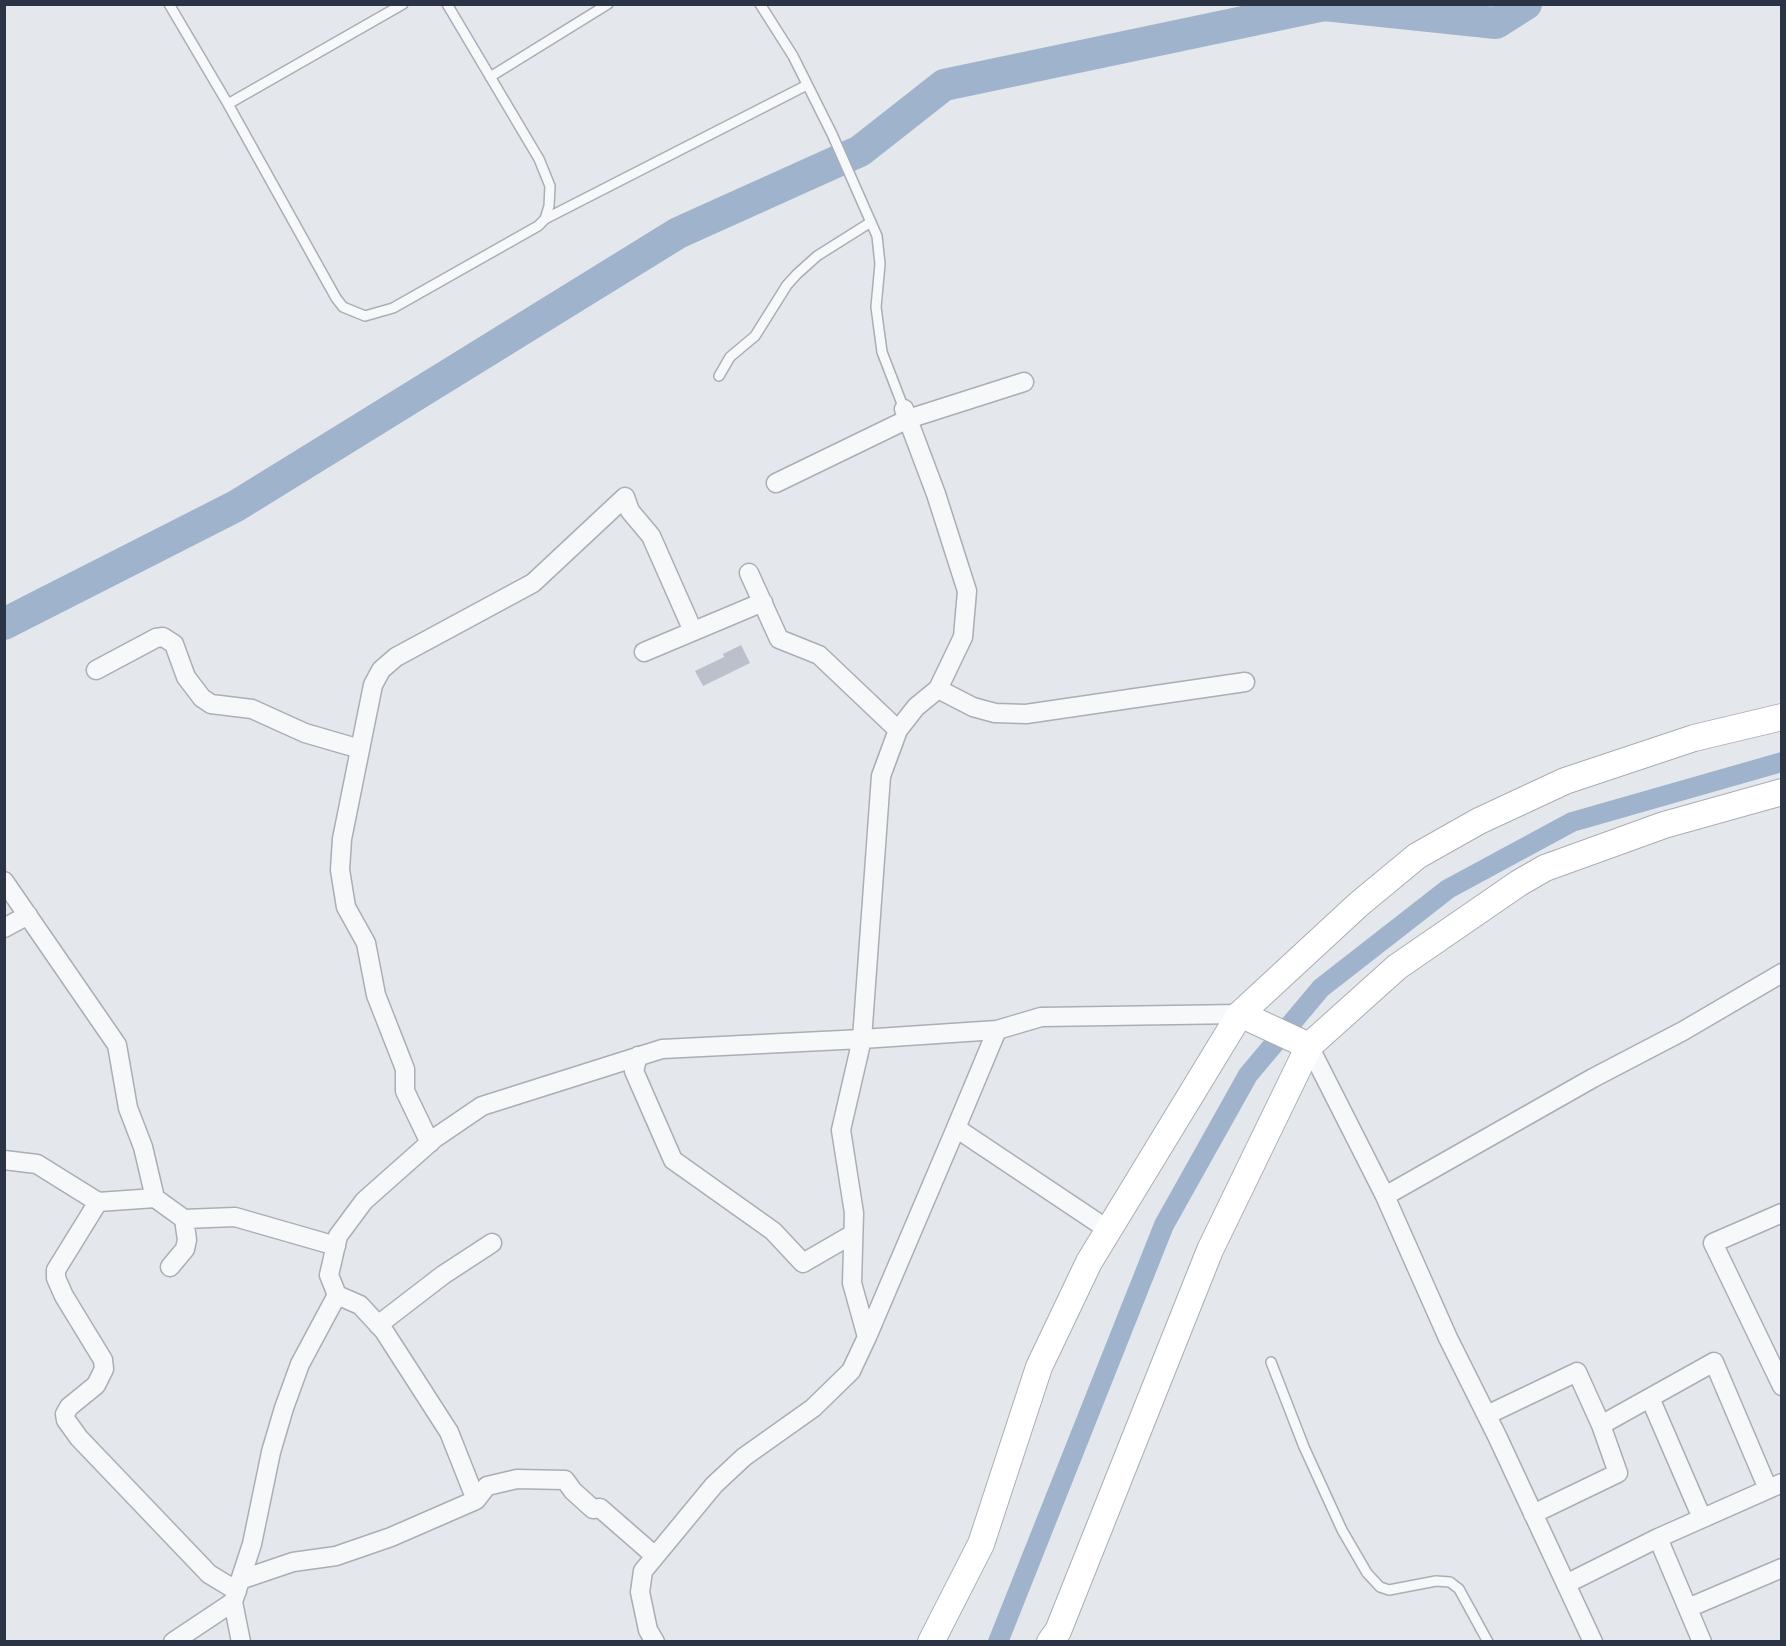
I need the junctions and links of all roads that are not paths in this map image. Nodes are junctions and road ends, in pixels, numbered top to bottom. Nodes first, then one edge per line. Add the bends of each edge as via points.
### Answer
1 (169, 4) edge
2 (403, 4) edge
3 (447, 4) edge
4 (608, 4) edge
5 (760, 4) edge
6 (490, 77) junction
7 (807, 85) junction
8 (228, 104) junction
9 (545, 219) junction
10 (871, 222) junction
11 (719, 376) dead end
12 (1024, 382) dead end
13 (906, 414) junction
14 (776, 483) dead end
15 (749, 573) dead end
16 (763, 602) junction
17 (693, 631) junction
18 (644, 652) dead end
19 (96, 670) dead end
20 (1245, 682) dead end
21 (938, 688) junction
22 (1782, 717) edge
23 (898, 730) junction
24 (360, 749) junction
25 (1782, 792) edge
26 (4, 881) edge
27 (28, 915) junction
28 (4, 928) edge
29 (1782, 974) edge
30 (1250, 1019) junction
31 (997, 1030) junction
32 (862, 1040) junction
33 (1301, 1043) junction
34 (638, 1056) junction
35 (956, 1128) junction
36 (430, 1143) junction
37 (4, 1160) edge
38 (1385, 1196) junction
39 (155, 1198) junction
40 (98, 1202) junction
41 (1782, 1213) edge
42 (184, 1219) junction
43 (1107, 1229) junction
44 (854, 1234) junction
45 (492, 1243) dead end
46 (336, 1246) junction
47 (170, 1267) dead end
48 (337, 1295) junction
49 (378, 1324) junction
50 (867, 1337) junction
51 (1271, 1362) dead end
52 (1782, 1386) edge
53 (1650, 1398) junction
54 (1487, 1415) junction
55 (1602, 1425) junction
56 (1774, 1486) edge
57 (476, 1500) junction
58 (1533, 1514) junction
59 (1702, 1518) junction
60 (1658, 1538) junction
61 (655, 1556) junction
62 (1782, 1568) edge
63 (1566, 1584) junction
64 (237, 1591) junction
65 (1688, 1608) junction
66 (173, 1641) edge
67 (240, 1641) edge
68 (655, 1641) edge
69 (931, 1641) edge
70 (1050, 1641) edge
71 (1488, 1641) edge
72 (1593, 1641) edge
73 (1702, 1641) edge

1 - 8 lane
2 - 8 lane
3 - 6 lane
4 - 6 lane
5 - 7 lane
6 - 9 lane via 539,159 550,186
7 - 9 lane
7 - 10 lane
8 - 9 lane via 336,298 354,313 365,316 393,308
10 - 11 lane via 817,256 797,274 755,336 730,357
10 - 13 lane via 880,264 876,308 882,352
12 - 13 street
13 - 14 street
13 - 21 street via 967,591 963,637
15 - 16 street
16 - 17 street
16 - 23 street via 779,639 819,654
17 - 18 street
17 - 24 street via 651,536 630,511 625,497 533,583 422,642 381,670 373,685
19 - 24 street via 163,637 174,644 186,677 211,704 252,709 306,733
20 - 21 street via 1026,714 984,710
21 - 23 street
22 - 30 street via 1694,738 1565,781 1479,821 1417,856 1342,920
23 - 32 street via 881,776
24 - 36 street via 342,839 340,870 346,907 366,943 376,995 405,1069 405,1091
25 - 33 street via 1664,825 1545,868 1397,967
26 - 27 street
27 - 28 street
27 - 39 street via 117,1045 128,1108 143,1147
29 - 38 street
30 - 31 street via 1041,1017
30 - 33 street
30 - 43 street
31 - 32 street
31 - 35 street
32 - 34 street via 662,1048
32 - 44 street via 842,1130
33 - 38 street
33 - 70 street via 1210,1251 1058,1631
34 - 36 street via 482,1106
34 - 44 street via 634,1071 674,1160 773,1231 803,1263
35 - 43 street
35 - 50 street
36 - 46 street via 364,1201 338,1236
37 - 40 street via 37,1164
38 - 54 street
39 - 40 street
39 - 42 street
40 - 64 street via 56,1270 64,1296 103,1360 104,1369 96,1385 69,1407 66,1420 209,1574
41 - 52 street via 1713,1243
42 - 46 street via 235,1217
42 - 47 street via 185,1250
43 - 69 street via 1040,1367 981,1544
44 - 50 street via 852,1283
45 - 49 street
46 - 48 street via 329,1275
48 - 49 street via 360,1305
48 - 64 street via 300,1364 284,1408
49 - 57 street via 449,1432
50 - 61 street via 851,1371 813,1408 736,1464
51 - 71 lane via 1318,1478 1367,1573 1380,1587 1389,1590 1450,1582 1459,1589
53 - 55 street
53 - 56 street via 1714,1362
53 - 59 street
54 - 55 street via 1577,1372
54 - 58 street
55 - 58 street via 1618,1473
56 - 59 street
57 - 61 street via 487,1486 517,1479 565,1480 593,1509 600,1508
57 - 64 street via 336,1556 293,1562
58 - 63 street
59 - 60 street
60 - 63 street
60 - 65 street
61 - 68 street via 643,1571 640,1592 648,1630
62 - 65 street
63 - 72 street
64 - 66 street
64 - 67 street
65 - 73 street

